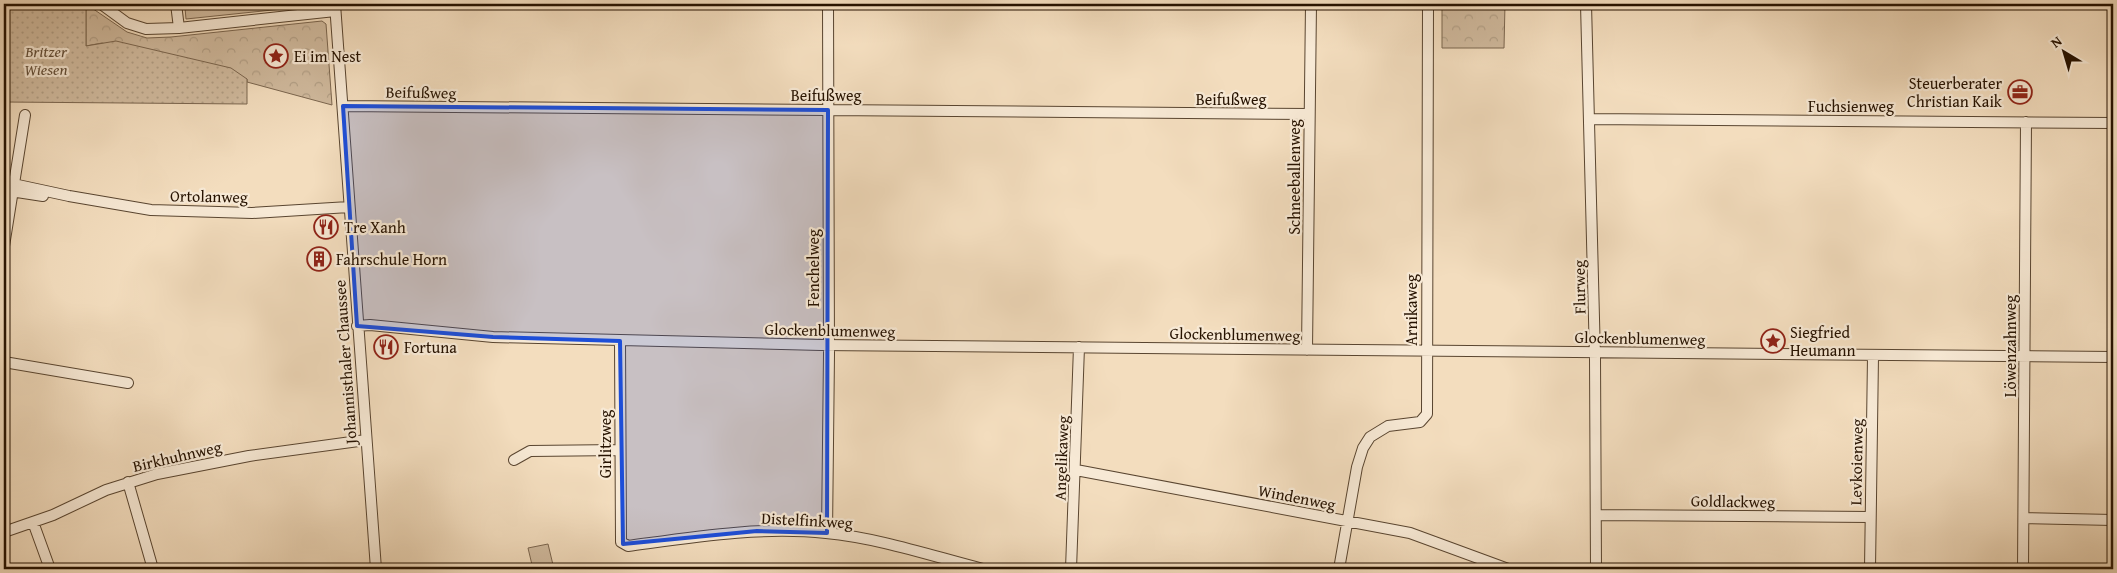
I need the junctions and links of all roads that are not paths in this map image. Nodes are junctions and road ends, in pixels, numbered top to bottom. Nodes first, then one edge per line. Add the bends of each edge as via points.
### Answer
1 (101, 4) edge
2 (176, 4) edge
3 (828, 4) edge
4 (1311, 4) edge
5 (1428, 4) edge
6 (1586, 4) edge
7 (335, 7) edge
8 (179, 28) junction
9 (343, 106) junction
10 (828, 110) junction
11 (1309, 114) junction
12 (25, 115) dead end
13 (1589, 118) junction
14 (2026, 122) junction
15 (2113, 123) edge
16 (9, 186) edge
17 (349, 207) junction
18 (4, 246) edge
19 (357, 326) junction
20 (620, 341) junction
21 (828, 346) junction
22 (1079, 348) junction
23 (1307, 350) junction
24 (1426, 350) junction
25 (1595, 352) junction
26 (1873, 356) junction
27 (2025, 357) junction
28 (2113, 358) edge
29 (4, 362) edge
30 (128, 383) dead end
31 (366, 440) junction
32 (620, 450) junction
33 (514, 460) dead end
34 (1076, 470) junction
35 (128, 482) junction
36 (1596, 515) junction
37 (1870, 518) junction
38 (2024, 518) junction
39 (2113, 520) edge
40 (33, 522) junction
41 (1348, 522) junction
42 (4, 532) edge
43 (826, 533) junction
44 (626, 545) joint
45 (50, 569) edge
46 (153, 569) edge
47 (376, 569) edge
48 (983, 569) edge
49 (1071, 569) edge
50 (1340, 569) edge
51 (1508, 569) edge
52 (1596, 569) edge
53 (1870, 569) edge
54 (2023, 569) edge

1 - 8 street via 127,23 146,29
2 - 8 street
3 - 10 street, Fenchelweg
4 - 11 street, Schneeballenweg
5 - 24 street, Arnikaweg
6 - 13 street, Flurweg
7 - 8 street
7 - 9 street, Johannisthaler Chaussee
9 - 10 street, Beifußweg
9 - 17 street, Johannisthaler Chaussee
10 - 11 street, Beifußweg
10 - 21 street, Fenchelweg
11 - 23 street, Schneeballenweg
12 - 16 street
13 - 14 street, Fuchsienweg
13 - 25 street, Flurweg
14 - 15 street, Fuchsienweg
14 - 27 street, Löwenzahnweg
16 - 17 street, Ortolanweg via 56,198 69,196 151,210 218,213
16 - 18 street
17 - 19 street, Johannisthaler Chaussee
19 - 20 street, Glockenblumenweg via 493,337
19 - 31 street, Johannisthaler Chaussee
20 - 21 street, Glockenblumenweg
20 - 32 street, Girlitzweg
21 - 22 street, Glockenblumenweg
21 - 43 street, Fenchelweg
22 - 23 street, Glockenblumenweg
22 - 34 street, Angelikaweg
23 - 24 street, Glockenblumenweg
24 - 25 street, Glockenblumenweg
24 - 41 street, Arnikaweg via 1425,418 1420,422 1388,426 1366,443 1357,467
25 - 26 street, Glockenblumenweg
25 - 36 street, Flurweg
26 - 27 street, Glockenblumenweg
26 - 37 street, Levkoienweg
27 - 28 street, Glockenblumenweg
27 - 38 street, Löwenzahnweg
29 - 30 street
31 - 35 street, Birkhuhnweg via 189,466
31 - 47 street, Johannisthaler Chaussee
32 - 33 street via 530,451
32 - 44 street, Girlitzweg via 621,542
34 - 41 street, Windenweg
34 - 49 street, Angelikaweg
35 - 40 street, Birkhuhnweg
35 - 46 street
36 - 37 street, Goldlackweg
36 - 52 street, Flurweg
37 - 53 street, Levkoienweg
38 - 39 street
38 - 54 street, Löwenzahnweg
40 - 42 street, Birkhuhnweg
40 - 45 street
41 - 50 street, Arnikaweg
41 - 51 street, Windenweg via 1411,534
43 - 44 street, Distelfinkweg via 757,532
43 - 48 street, Distelfinkweg via 860,538

